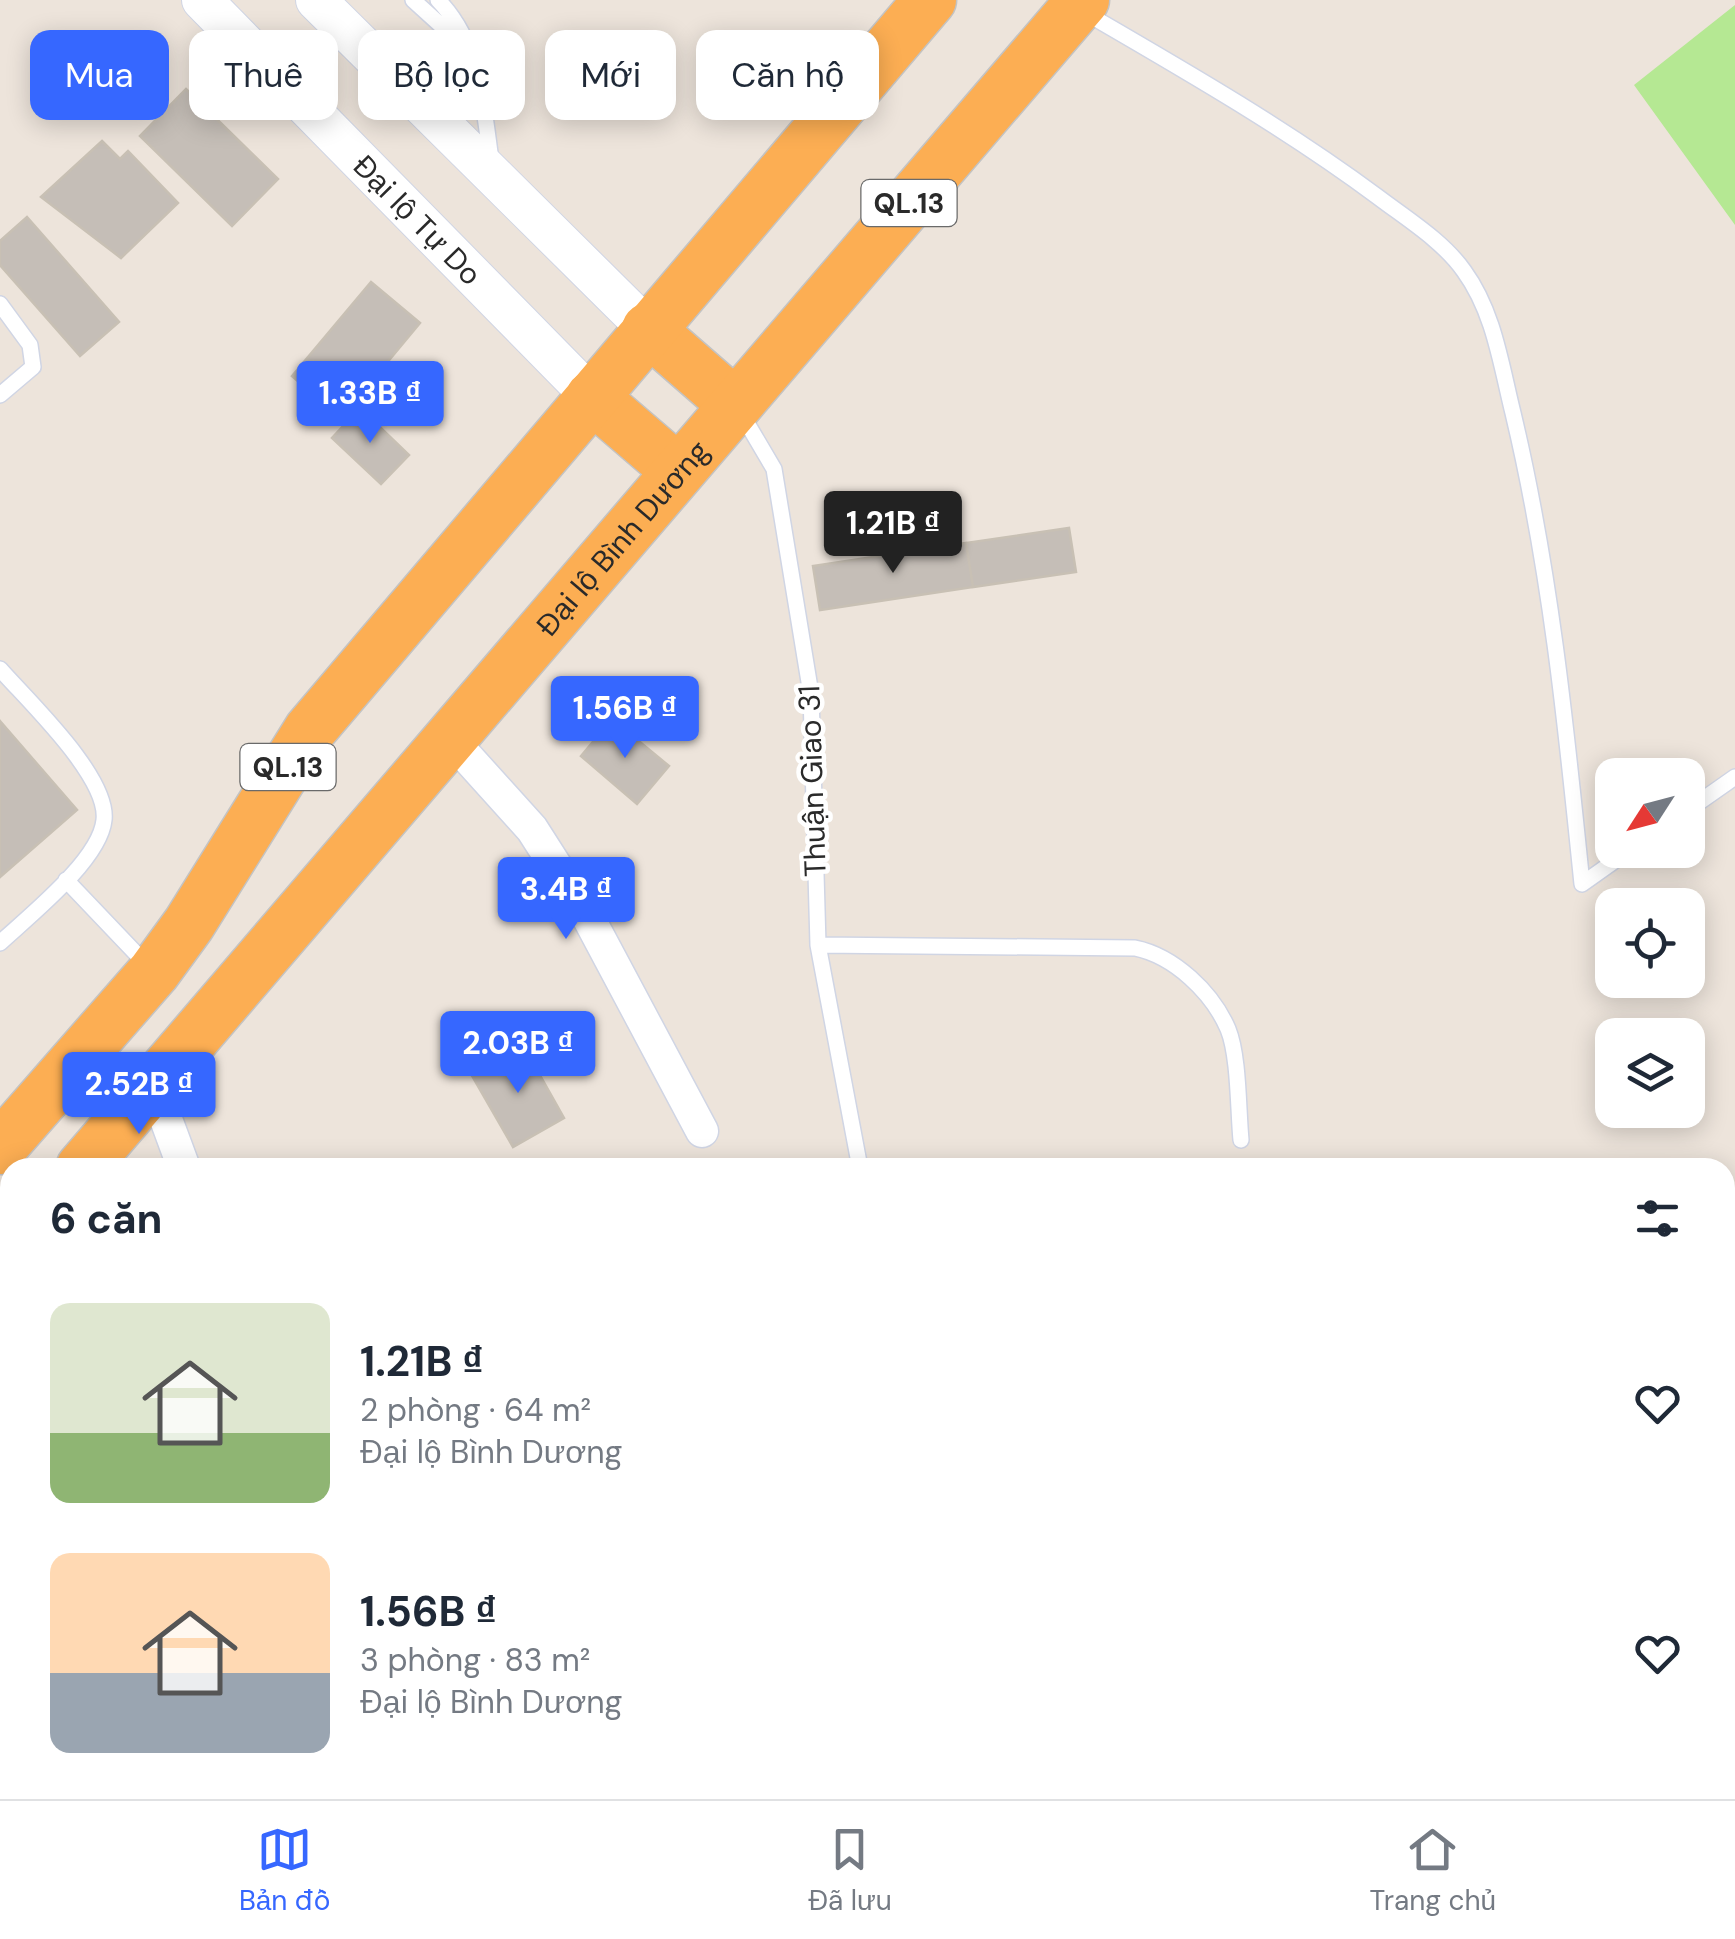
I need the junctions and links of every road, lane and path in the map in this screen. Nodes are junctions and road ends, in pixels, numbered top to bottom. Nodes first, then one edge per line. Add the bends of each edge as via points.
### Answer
1 (202, 0) edge
2 (316, 0) edge
3 (414, 0) edge
4 (438, 0) edge
5 (930, 0) edge
6 (1079, 4) edge
7 (446, 30) edge
8 (461, 30) edge
9 (486, 120) edge
10 (493, 174) junction
11 (0, 304) edge
12 (648, 329) junction
13 (0, 394) edge
14 (592, 397) junction
15 (734, 404) junction
16 (677, 470) junction
17 (0, 669) edge
18 (449, 737) junction
19 (1735, 777) edge
20 (1705, 798) edge
21 (1605, 868) edge
22 (66, 880) junction
23 (0, 943) edge
24 (818, 945) junction
25 (154, 972) junction
26 (153, 1084) junction
27 (702, 1131) dead end
28 (1241, 1140) dead end
29 (0, 1148) edge
30 (90, 1158) edge
31 (180, 1158) edge
32 (858, 1158) edge

1 - 14 street, Đại lộ Tự Do
2 - 10 street
3 - 7 lane
4 - 8 lane
5 - 12 highway, QL.13
6 - 15 highway, Đại lộ Bình Dương / QL.13
6 - 21 lane via 1346,174 1464,270 1491,322 1535,505 1562,678 1582,884
9 - 10 lane
10 - 12 street
11 - 13 lane via 30,344 33,367
12 - 14 highway, QL.13
12 - 15 highway
14 - 16 highway
14 - 25 highway, QL.13 via 310,730 220,880
15 - 16 highway, Đại lộ Bình Dương / QL.13
15 - 24 lane, Thuận Giao 31 via 774,469 811,694
16 - 18 highway, Đại lộ Bình Dương / QL.13
17 - 22 lane via 95,781 104,820
18 - 26 highway, Đại lộ Bình Dương / QL.13
18 - 27 street via 532,829 587,915
19 - 20 lane
22 - 23 lane
22 - 25 lane
24 - 28 lane via 1158,953 1209,998 1229,1032
24 - 32 lane, Thuận Giao 31
25 - 29 highway, QL.13
26 - 30 highway, Đại lộ Bình Dương / QL.13
26 - 31 street

